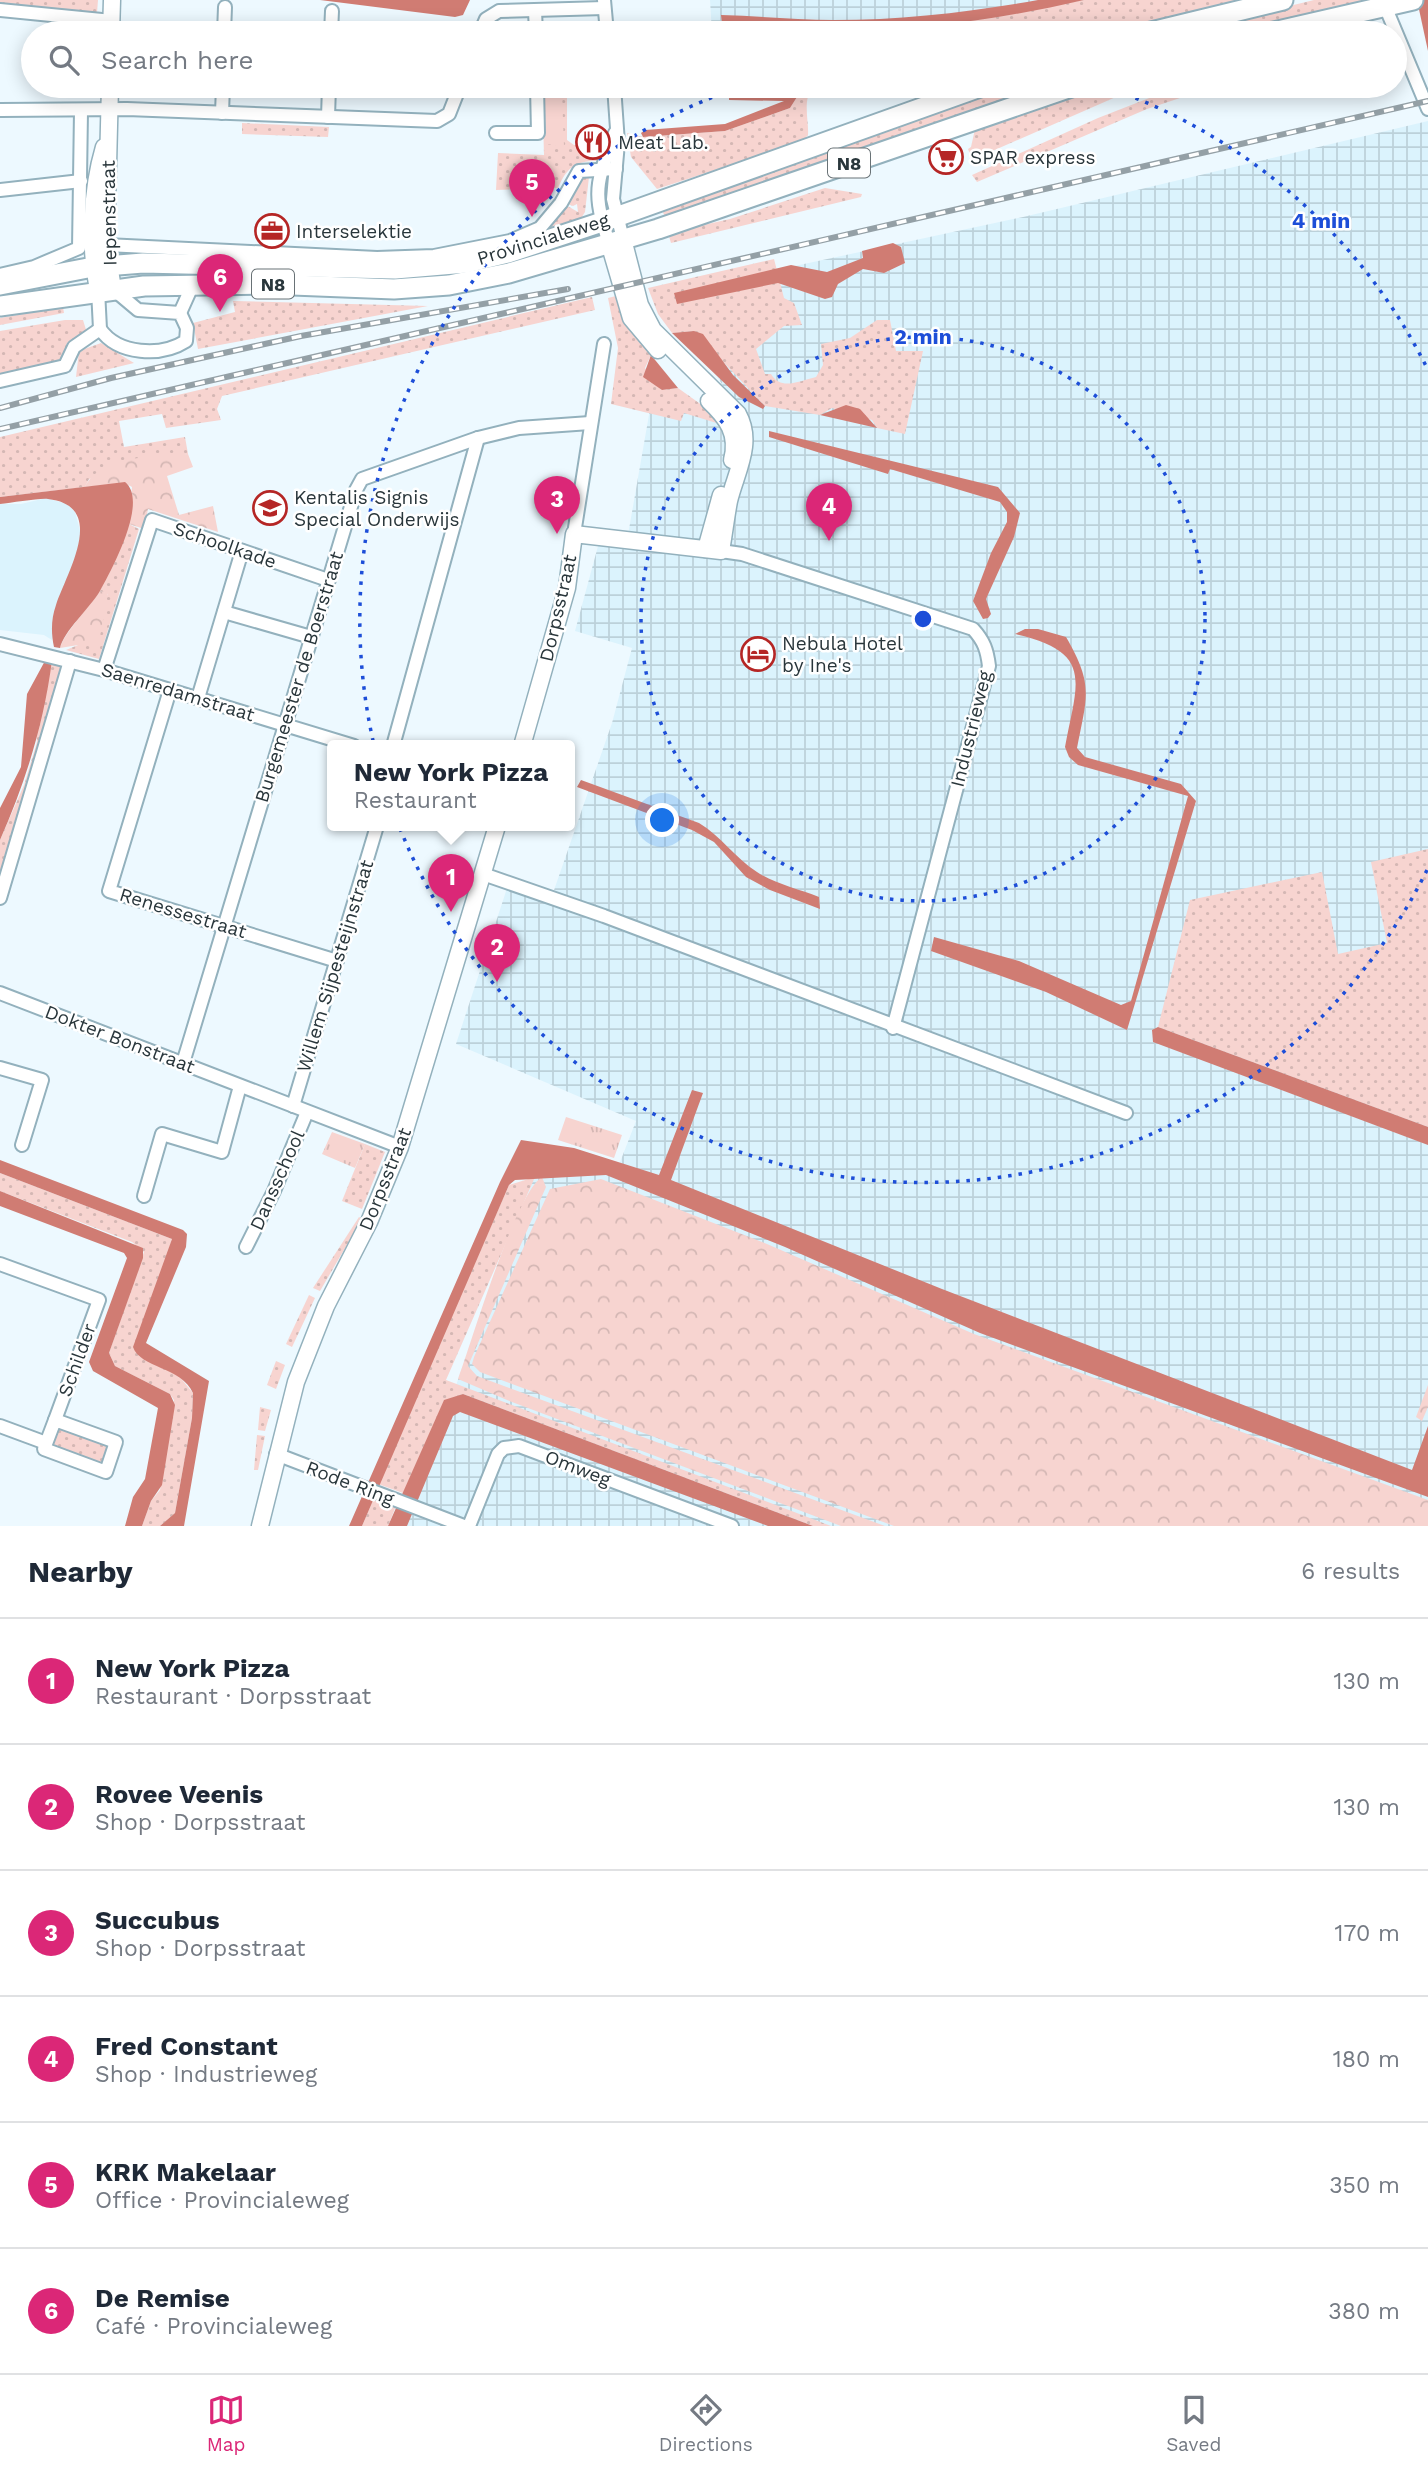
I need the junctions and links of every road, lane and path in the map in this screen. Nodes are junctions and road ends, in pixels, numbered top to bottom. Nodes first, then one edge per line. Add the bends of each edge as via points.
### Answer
1 (112, 0) edge
2 (1283, 0) edge
3 (1413, 0) edge
4 (604, 4) edge
5 (1385, 6) junction
6 (225, 7) dead end
7 (0, 10) edge
8 (332, 11) dead end
9 (536, 11) junction
10 (72, 21) edge
11 (111, 21) edge
12 (224, 21) edge
13 (332, 21) edge
14 (487, 21) edge
15 (536, 21) edge
16 (1196, 21) edge
17 (1321, 21) edge
18 (1391, 21) edge
19 (1407, 59) edge
20 (110, 98) edge
21 (223, 98) edge
22 (329, 98) edge
23 (455, 98) edge
24 (537, 98) edge
25 (615, 98) edge
26 (949, 98) edge
27 (1039, 98) edge
28 (0, 110) edge
29 (1428, 110) edge
30 (81, 111) junction
31 (109, 111) junction
32 (222, 113) junction
33 (328, 117) junction
34 (617, 127) junction
35 (496, 132) dead end
36 (107, 138) junction
37 (81, 152) junction
38 (98, 167) junction
39 (601, 168) junction
40 (616, 169) junction
41 (81, 181) junction
42 (0, 190) edge
43 (610, 219) junction
44 (616, 241) junction
45 (106, 245) junction
46 (101, 266) junction
47 (0, 275) edge
48 (193, 284) junction
49 (0, 285) edge
50 (103, 296) junction
51 (0, 306) edge
52 (180, 313) junction
53 (100, 329) junction
54 (604, 344) dead end
55 (0, 381) edge
56 (590, 423) junction
57 (478, 438) junction
58 (574, 534) junction
59 (714, 550) junction
60 (242, 551) junction
61 (328, 580) junction
62 (224, 612) junction
63 (312, 637) junction
64 (0, 644) edge
65 (70, 661) junction
66 (104, 670) junction
67 (170, 690) junction
68 (198, 698) junction
69 (285, 725) junction
70 (334, 740) edge
71 (395, 740) edge
72 (524, 740) edge
73 (376, 831) edge
74 (496, 831) edge
75 (483, 874) junction
76 (0, 898) edge
77 (224, 926) junction
78 (337, 961) junction
79 (0, 993) edge
80 (893, 1028) junction
81 (183, 1063) junction
82 (0, 1068) edge
83 (240, 1086) junction
84 (293, 1106) junction
85 (307, 1112) junction
86 (1126, 1113) dead end
87 (23, 1145) dead end
88 (400, 1147) junction
89 (144, 1196) dead end
90 (246, 1247) dead end
91 (0, 1264) edge
92 (55, 1420) junction
93 (0, 1426) edge
94 (46, 1443) junction
95 (276, 1454) junction
96 (260, 1526) edge
97 (466, 1526) edge
98 (732, 1526) edge

1 - 11 street
2 - 16 main road
3 - 5 main road
4 - 9 street
5 - 17 main road
5 - 18 street
6 - 12 street
7 - 10 street
8 - 13 street
9 - 14 street via 491,14
9 - 15 street
19 - 29 street
20 - 31 street, Iepenstraat
21 - 32 street
22 - 33 street
23 - 33 street via 449,114 437,121
24 - 35 street via 538,133
25 - 34 street
26 - 43 main road, Provincialeweg / N8
27 - 44 main road, Provincialeweg / N8
28 - 30 street
30 - 31 street
30 - 37 street, Iepenstraat
31 - 32 street
31 - 36 street, Iepenstraat
32 - 33 street
34 - 39 street
34 - 40 street
36 - 38 street, Iepenstraat
36 - 45 street, Iepenstraat
37 - 38 street, Iepenstraat
37 - 41 street, Iepenstraat
38 - 46 street, Iepenstraat
39 - 40 street
39 - 43 street via 596,193
39 - 45 street, Provincialeweg via 579,171 561,204 540,228 510,241 434,256 377,258
40 - 43 street
41 - 42 street
41 - 47 street, Iepenstraat via 81,242 75,251
43 - 44 street
43 - 46 main road, Provincialeweg / N8 via 497,256 418,269 212,263
44 - 48 main road, Provincialeweg / N8 via 509,273 449,285 394,289
44 - 59 street via 653,330 738,414 743,425 744,450
45 - 46 street, Iepenstraat
46 - 49 main road, Provincialeweg / N8
46 - 50 street, Iepenstraat
48 - 50 main road, Provincialeweg / N8
48 - 52 street
50 - 51 main road, Provincialeweg / N8
50 - 52 street via 148,313
50 - 53 street
52 - 53 street via 187,328 186,341 142,352 111,340
53 - 55 street via 74,347 65,366
54 - 56 street, Dorpsstraat
56 - 57 street, Burgemeester de Boerstraat via 519,428
56 - 58 street, Dorpsstraat
57 - 61 street, Burgemeester de Boerstraat via 362,479
57 - 71 street
58 - 59 street, Industrieweg
58 - 72 street, Dorpsstraat via 567,588
59 - 80 street, Industrieweg via 741,554 957,623 983,639 989,666
60 - 61 street, Schoolkade
60 - 62 street
60 - 66 street, Schoolkade via 152,520
61 - 63 street, Burgemeester de Boerstraat
62 - 63 street
62 - 68 street
63 - 69 street, Burgemeester de Boerstraat
64 - 65 street, Saenredamstraat
65 - 66 street, Saenredamstraat
65 - 76 street
66 - 67 street, Saenredamstraat
67 - 68 street, Saenredamstraat
67 - 77 street, Renessestraat via 109,891
68 - 69 street, Saenredamstraat
69 - 70 street, Saenredamstraat
69 - 77 street, Burgemeester de Boerstraat
73 - 78 street, Willem Sijpesteijnstraat
74 - 75 street, Dorpsstraat
75 - 80 street
75 - 88 street, Dorpsstraat
77 - 78 street, Renessestraat
77 - 81 street, Burgemeester de Boerstraat
78 - 84 street, Willem Sijpesteijnstraat
79 - 81 street, Dokter Bonstraat
80 - 86 street
81 - 83 street, Dokter Bonstraat
82 - 87 street via 42,1080
83 - 84 street, Dokter Bonstraat
83 - 89 street via 222,1152 162,1135
84 - 85 street, Dokter Bonstraat
85 - 88 street, Dokter Bonstraat
85 - 90 street, Dansschool
88 - 95 street, Dorpsstraat via 315,1332
91 - 92 street, Schilder via 99,1300
92 - 94 street, Schilder
92 - 94 street via 116,1442 106,1472 44,1449
93 - 94 street
95 - 96 street, Dorpsstraat
95 - 97 street, Rode Ring
97 - 98 street, Omweg via 498,1454 519,1446

